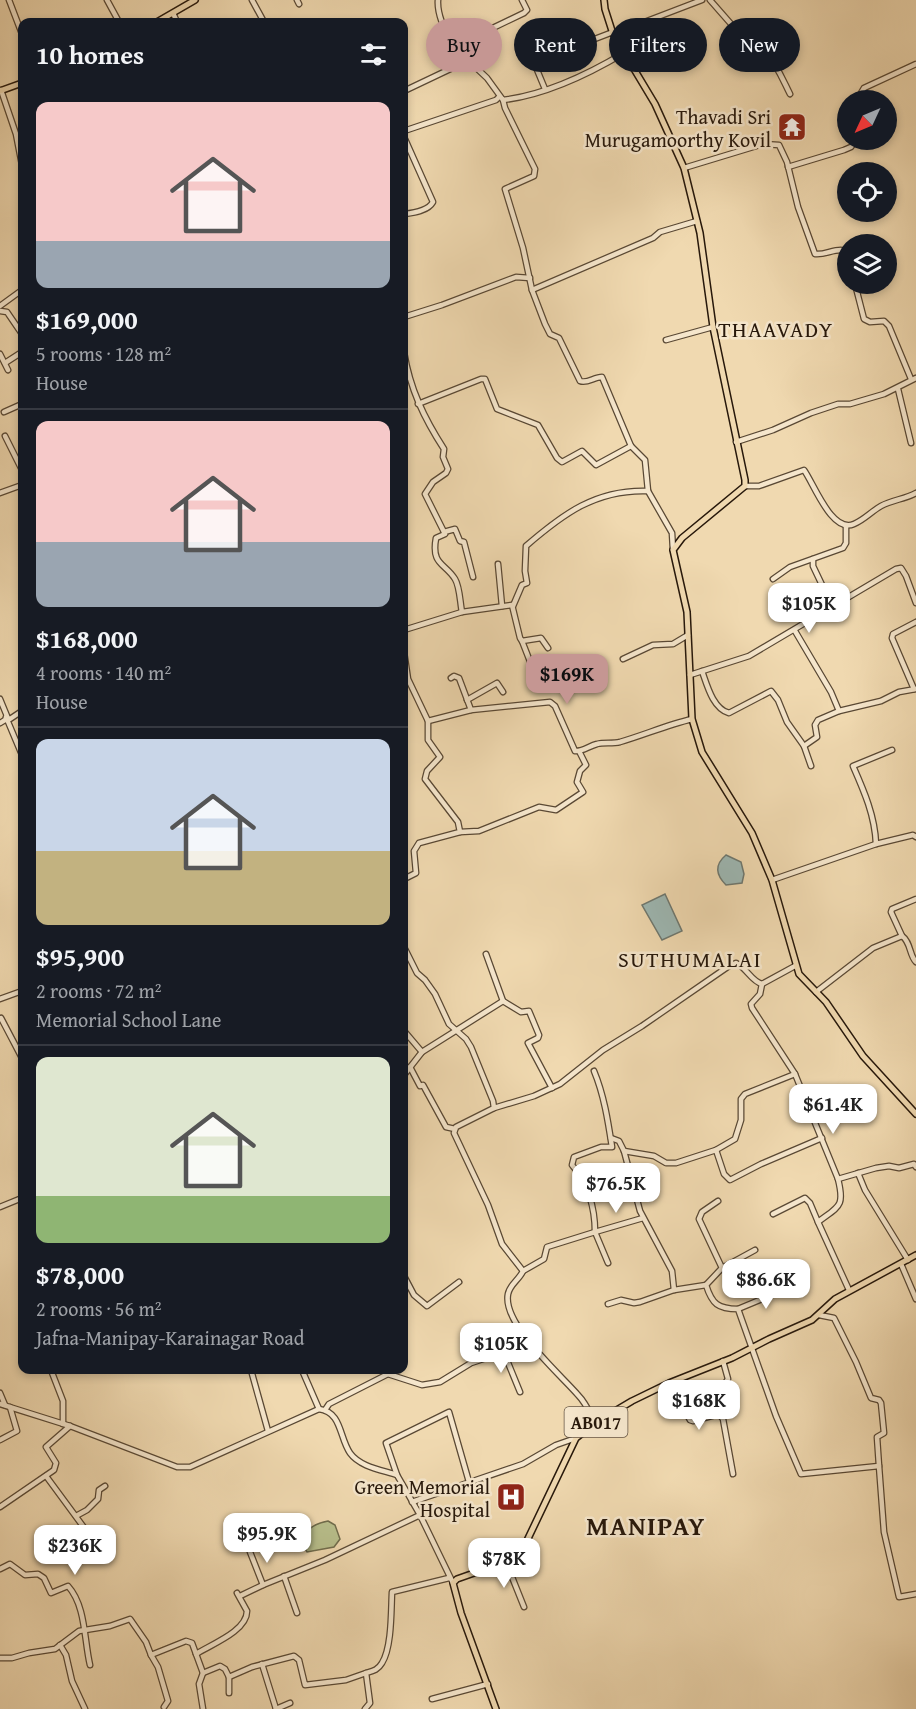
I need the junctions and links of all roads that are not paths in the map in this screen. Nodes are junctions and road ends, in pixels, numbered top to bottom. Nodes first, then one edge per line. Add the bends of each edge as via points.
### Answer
1 (9, 0) edge
2 (107, 0) edge
3 (195, 0) edge
4 (252, 0) edge
5 (438, 0) edge
6 (522, 0) edge
7 (604, 0) edge
8 (702, 0) edge
9 (710, 0) edge
10 (173, 13) junction
11 (117, 18) edge
12 (164, 18) edge
13 (175, 18) edge
14 (262, 18) edge
15 (442, 18) edge
16 (653, 18) edge
17 (609, 21) edge
18 (18, 24) edge
19 (502, 24) edge
20 (609, 34) edge
21 (609, 62) edge
22 (916, 64) edge
23 (444, 72) edge
24 (481, 72) edge
25 (636, 72) edge
26 (18, 84) edge
27 (408, 89) edge
28 (545, 89) junction
29 (0, 90) edge
30 (863, 90) edge
31 (790, 94) dead end
32 (501, 98) junction
33 (408, 130) edge
34 (18, 144) edge
35 (408, 146) edge
36 (844, 150) edge
37 (788, 167) junction
38 (684, 168) junction
39 (408, 214) edge
40 (697, 221) junction
41 (837, 250) edge
42 (530, 278) junction
43 (532, 290) junction
44 (18, 293) edge
45 (858, 294) edge
46 (0, 306) edge
47 (0, 311) edge
48 (408, 316) edge
49 (713, 327) junction
50 (18, 328) edge
51 (666, 340) dead end
52 (0, 354) edge
53 (18, 355) edge
54 (5, 363) junction
55 (8, 370) dead end
56 (408, 377) edge
57 (914, 379) edge
58 (898, 388) junction
59 (418, 404) junction
60 (18, 406) edge
61 (4, 412) dead end
62 (5, 436) dead end
63 (736, 442) junction
64 (912, 443) dead end
65 (631, 446) junction
66 (18, 462) edge
67 (18, 486) edge
68 (746, 486) junction
69 (648, 491) junction
70 (0, 493) edge
71 (916, 493) edge
72 (846, 526) junction
73 (444, 532) junction
74 (673, 550) junction
75 (813, 559) junction
76 (498, 564) dead end
77 (473, 577) dead end
78 (773, 579) dead end
79 (915, 595) edge
80 (916, 603) edge
81 (502, 606) junction
82 (513, 606) junction
83 (832, 606) junction
84 (462, 612) junction
85 (916, 622) edge
86 (408, 629) edge
87 (795, 631) junction
88 (688, 635) junction
89 (522, 641) junction
90 (548, 648) dead end
91 (623, 659) dead end
92 (531, 664) dead end
93 (702, 671) junction
94 (408, 673) edge
95 (690, 675) junction
96 (451, 678) dead end
97 (410, 683) joint
98 (915, 689) edge
99 (502, 692) dead end
100 (0, 699) edge
101 (467, 700) junction
102 (471, 710) junction
103 (839, 711) junction
104 (18, 713) edge
105 (6, 717) junction
106 (692, 719) junction
107 (429, 721) junction
108 (0, 723) edge
109 (18, 746) edge
110 (804, 746) junction
111 (892, 750) dead end
112 (579, 752) junction
113 (811, 766) dead end
114 (460, 832) junction
115 (916, 837) edge
116 (876, 844) junction
117 (408, 877) edge
118 (771, 880) junction
119 (916, 899) edge
120 (902, 936) junction
121 (486, 954) dead end
122 (408, 956) edge
123 (916, 963) edge
124 (795, 966) junction
125 (762, 984) junction
126 (18, 992) edge
127 (816, 992) junction
128 (0, 999) edge
129 (503, 1001) junction
130 (0, 1017) edge
131 (456, 1031) junction
132 (408, 1035) edge
133 (18, 1051) edge
134 (423, 1052) junction
135 (410, 1067) junction
136 (408, 1070) edge
137 (594, 1071) dead end
138 (795, 1074) junction
139 (552, 1088) junction
140 (494, 1108) junction
141 (916, 1114) edge
142 (455, 1129) junction
143 (611, 1138) junction
144 (822, 1138) junction
145 (624, 1150) junction
146 (716, 1150) junction
147 (916, 1167) edge
148 (858, 1173) junction
149 (838, 1179) junction
150 (18, 1200) edge
151 (718, 1201) dead end
152 (0, 1207) edge
153 (773, 1214) dead end
154 (643, 1218) junction
155 (818, 1222) junction
156 (595, 1232) junction
157 (755, 1250) dead end
158 (916, 1255) edge
159 (908, 1260) junction
160 (608, 1263) dead end
161 (901, 1264) junction
162 (722, 1268) junction
163 (524, 1271) junction
164 (459, 1282) dead end
165 (408, 1284) edge
166 (706, 1285) junction
167 (786, 1289) dead end
168 (674, 1290) junction
169 (849, 1290) junction
170 (916, 1299) edge
171 (608, 1304) dead end
172 (738, 1309) junction
173 (819, 1315) junction
174 (525, 1336) junction
175 (502, 1348) junction
176 (751, 1349) junction
177 (723, 1361) junction
178 (53, 1374) edge
179 (252, 1374) edge
180 (304, 1374) edge
181 (383, 1374) edge
182 (392, 1374) edge
183 (669, 1383) junction
184 (520, 1392) dead end
185 (0, 1393) edge
186 (5, 1405) edge
187 (322, 1409) junction
188 (719, 1414) junction
189 (595, 1422) junction
190 (63, 1424) junction
191 (70, 1426) junction
192 (268, 1431) junction
193 (576, 1438) junction
194 (0, 1440) edge
195 (879, 1466) junction
196 (733, 1474) dead end
197 (397, 1475) junction
198 (46, 1476) junction
199 (469, 1482) junction
200 (105, 1486) dead end
201 (412, 1502) junction
202 (0, 1507) edge
203 (420, 1515) junction
204 (76, 1516) junction
205 (88, 1533) dead end
206 (250, 1552) dead end
207 (506, 1562) junction
208 (0, 1569) edge
209 (284, 1576) junction
210 (451, 1581) junction
211 (263, 1585) junction
212 (916, 1594) edge
213 (524, 1607) dead end
214 (297, 1613) dead end
215 (84, 1630) junction
216 (60, 1645) junction
217 (196, 1653) junction
218 (151, 1655) junction
219 (0, 1658) edge
220 (262, 1664) junction
221 (90, 1665) dead end
222 (203, 1672) junction
223 (366, 1673) junction
224 (229, 1677) junction
225 (488, 1684) junction
226 (228, 1693) dead end
227 (432, 1699) dead end
228 (290, 1703) dead end
229 (167, 1708) edge
230 (85, 1709) edge
231 (204, 1709) edge
232 (276, 1709) edge
233 (365, 1709) edge
234 (496, 1709) edge

1 - 18 street
2 - 11 street
3 - 10 main road
4 - 14 street
5 - 15 street
6 - 19 street via 525,13
7 - 17 main road
8 - 16 street
9 - 31 street via 753,49 764,50
10 - 12 main road
10 - 13 street
20 - 28 street via 537,61 535,65
21 - 28 street
22 - 30 street
23 - 27 street
24 - 32 street
25 - 38 main road
26 - 29 main road
28 - 32 street
29 - 34 street
32 - 33 street
32 - 42 street via 535,169 534,176 505,189
35 - 39 street via 433,202
36 - 37 street
37 - 38 street via 779,145 764,144
37 - 41 street via 815,254
38 - 40 main road
40 - 43 street via 660,232
40 - 49 main road
42 - 43 street
42 - 48 street via 516,277
43 - 65 street via 544,324 550,334 559,338 580,381 602,377
44 - 46 street
45 - 57 street via 864,319 884,321 890,326
47 - 50 street via 7,312
49 - 51 street
49 - 63 main road
52 - 54 street
53 - 54 street
54 - 55 street
56 - 59 street
57 - 58 street
58 - 63 street via 871,399 811,413
58 - 64 street
59 - 65 street via 485,379 497,409 538,425 562,462 582,451 596,465
59 - 73 street via 444,449 448,469 425,495
60 - 61 street
62 - 66 street
63 - 68 main road
65 - 69 street via 645,460
67 - 70 street
68 - 72 street via 759,486 804,470 826,508
68 - 74 main road via 682,538
69 - 74 street via 672,533
69 - 82 street via 595,498 554,522 526,546 527,583 522,585
71 - 72 street via 881,506 868,517
72 - 75 street via 844,547
73 - 77 street via 455,529 464,542
73 - 84 street via 436,538 439,564 456,580
74 - 88 main road via 687,612
75 - 78 street via 790,567
75 - 83 street
76 - 81 street
79 - 80 street
79 - 83 street via 901,568
81 - 82 street
81 - 84 street
82 - 89 street
83 - 87 street
84 - 86 street
85 - 98 street via 892,638
87 - 93 street via 749,656
87 - 103 street
88 - 91 street via 673,644 653,645
88 - 95 main road
89 - 90 street via 541,638
89 - 92 street
93 - 95 street
93 - 110 street via 717,706 724,712 771,691
94 - 97 street
95 - 106 main road
96 - 101 street via 459,678
97 - 107 street
98 - 103 street
99 - 101 street via 497,683
100 - 105 street
101 - 102 street
102 - 107 street
102 - 112 street via 550,702
103 - 110 street via 818,720 817,737
104 - 105 street
105 - 108 street
105 - 109 street
106 - 112 street
106 - 118 main road via 702,752 752,833
107 - 114 street via 428,740 440,757 425,779 453,815
110 - 113 street
111 - 116 street via 853,766 866,797
112 - 114 street via 586,765 577,782 583,792 556,810 539,807 479,831
114 - 117 street via 419,843 414,851 416,873
115 - 116 street via 908,835
116 - 118 street
118 - 124 main road
119 - 120 street via 892,909
120 - 123 street
120 - 127 street via 873,948
121 - 129 street
122 - 131 street
124 - 125 street
124 - 127 main road
125 - 138 street via 752,1008
125 - 139 street via 740,965 729,966
126 - 128 street
127 - 141 main road via 863,1056
129 - 131 street
129 - 139 street via 521,1012 529,1011 539,1035 528,1043
130 - 133 street
131 - 134 street
131 - 140 street via 466,1039 484,1073
132 - 134 street
134 - 135 street
135 - 136 street
135 - 142 street via 446,1127
137 - 143 street via 603,1093
138 - 144 street
138 - 146 street via 745,1094 735,1139
139 - 140 street
140 - 142 street
142 - 163 street via 456,1140 488,1205 497,1234
143 - 145 street via 619,1141
143 - 156 street via 612,1147 601,1147 574,1158 572,1165 590,1196
144 - 146 street via 730,1180
144 - 149 street
145 - 146 street via 654,1156 666,1163
145 - 154 street
147 - 148 street via 889,1166
148 - 149 street
148 - 159 street
149 - 155 street via 840,1204
150 - 152 street
151 - 162 street via 702,1212 699,1219
153 - 155 street via 805,1198
154 - 156 street
154 - 168 street via 672,1271
155 - 169 street
156 - 160 street
156 - 163 street via 547,1247 544,1259
157 - 162 street
158 - 159 main road, AB017
159 - 161 main road, AB017
161 - 169 main road, AB017
161 - 170 street
162 - 166 street
163 - 174 street via 507,1297 512,1316
164 - 165 street via 427,1306
166 - 168 street
166 - 172 street via 718,1306 724,1310
167 - 172 street
168 - 171 street via 640,1302 621,1300
169 - 173 main road, AB017
172 - 176 street
173 - 176 main road, AB017
173 - 195 street via 834,1318 870,1398 881,1403 884,1433 877,1437
174 - 175 street
174 - 189 street via 578,1395
175 - 182 street via 440,1382 422,1385
175 - 184 street
176 - 177 main road, AB017
176 - 195 street via 801,1474
177 - 183 main road, AB017
177 - 188 street via 728,1379 722,1388 724,1410
178 - 190 street via 63,1401
179 - 192 street
180 - 187 street
181 - 187 street
183 - 188 street via 690,1420
183 - 189 main road, AB017
185 - 186 street
186 - 190 street
186 - 194 street via 17,1431
187 - 192 street
187 - 197 street via 332,1414 350,1452 361,1463
188 - 196 street
189 - 193 main road, AB017
190 - 191 street
191 - 192 street via 177,1467 190,1467
191 - 198 street via 46,1447 56,1463
193 - 199 street via 523,1464
193 - 207 main road, AB017 via 523,1549
195 - 212 street via 884,1532 899,1597
197 - 199 street via 386,1443 449,1412
197 - 201 street
198 - 202 street
198 - 204 street
199 - 201 street
200 - 204 street via 99,1490 98,1499
201 - 203 street
203 - 209 street
203 - 210 street
204 - 205 street
206 - 211 street
207 - 210 main road, AB017
207 - 213 street
208 - 215 street via 10,1564 25,1575 38,1574 51,1593 68,1586 78,1602
209 - 211 street
209 - 214 street
210 - 223 street via 392,1592 385,1656 375,1671
210 - 225 main road
211 - 217 street via 238,1595 247,1611 244,1623
215 - 216 street
215 - 218 street via 130,1620
215 - 221 street
216 - 219 street
216 - 230 street
217 - 218 street via 192,1643 186,1641
217 - 222 street
218 - 229 street via 158,1667
220 - 223 street via 297,1657 305,1686
220 - 224 street
220 - 232 street
222 - 224 street via 220,1666
222 - 231 street via 199,1684
223 - 233 street via 370,1702
224 - 226 street
225 - 227 street
225 - 234 main road
228 - 232 street

